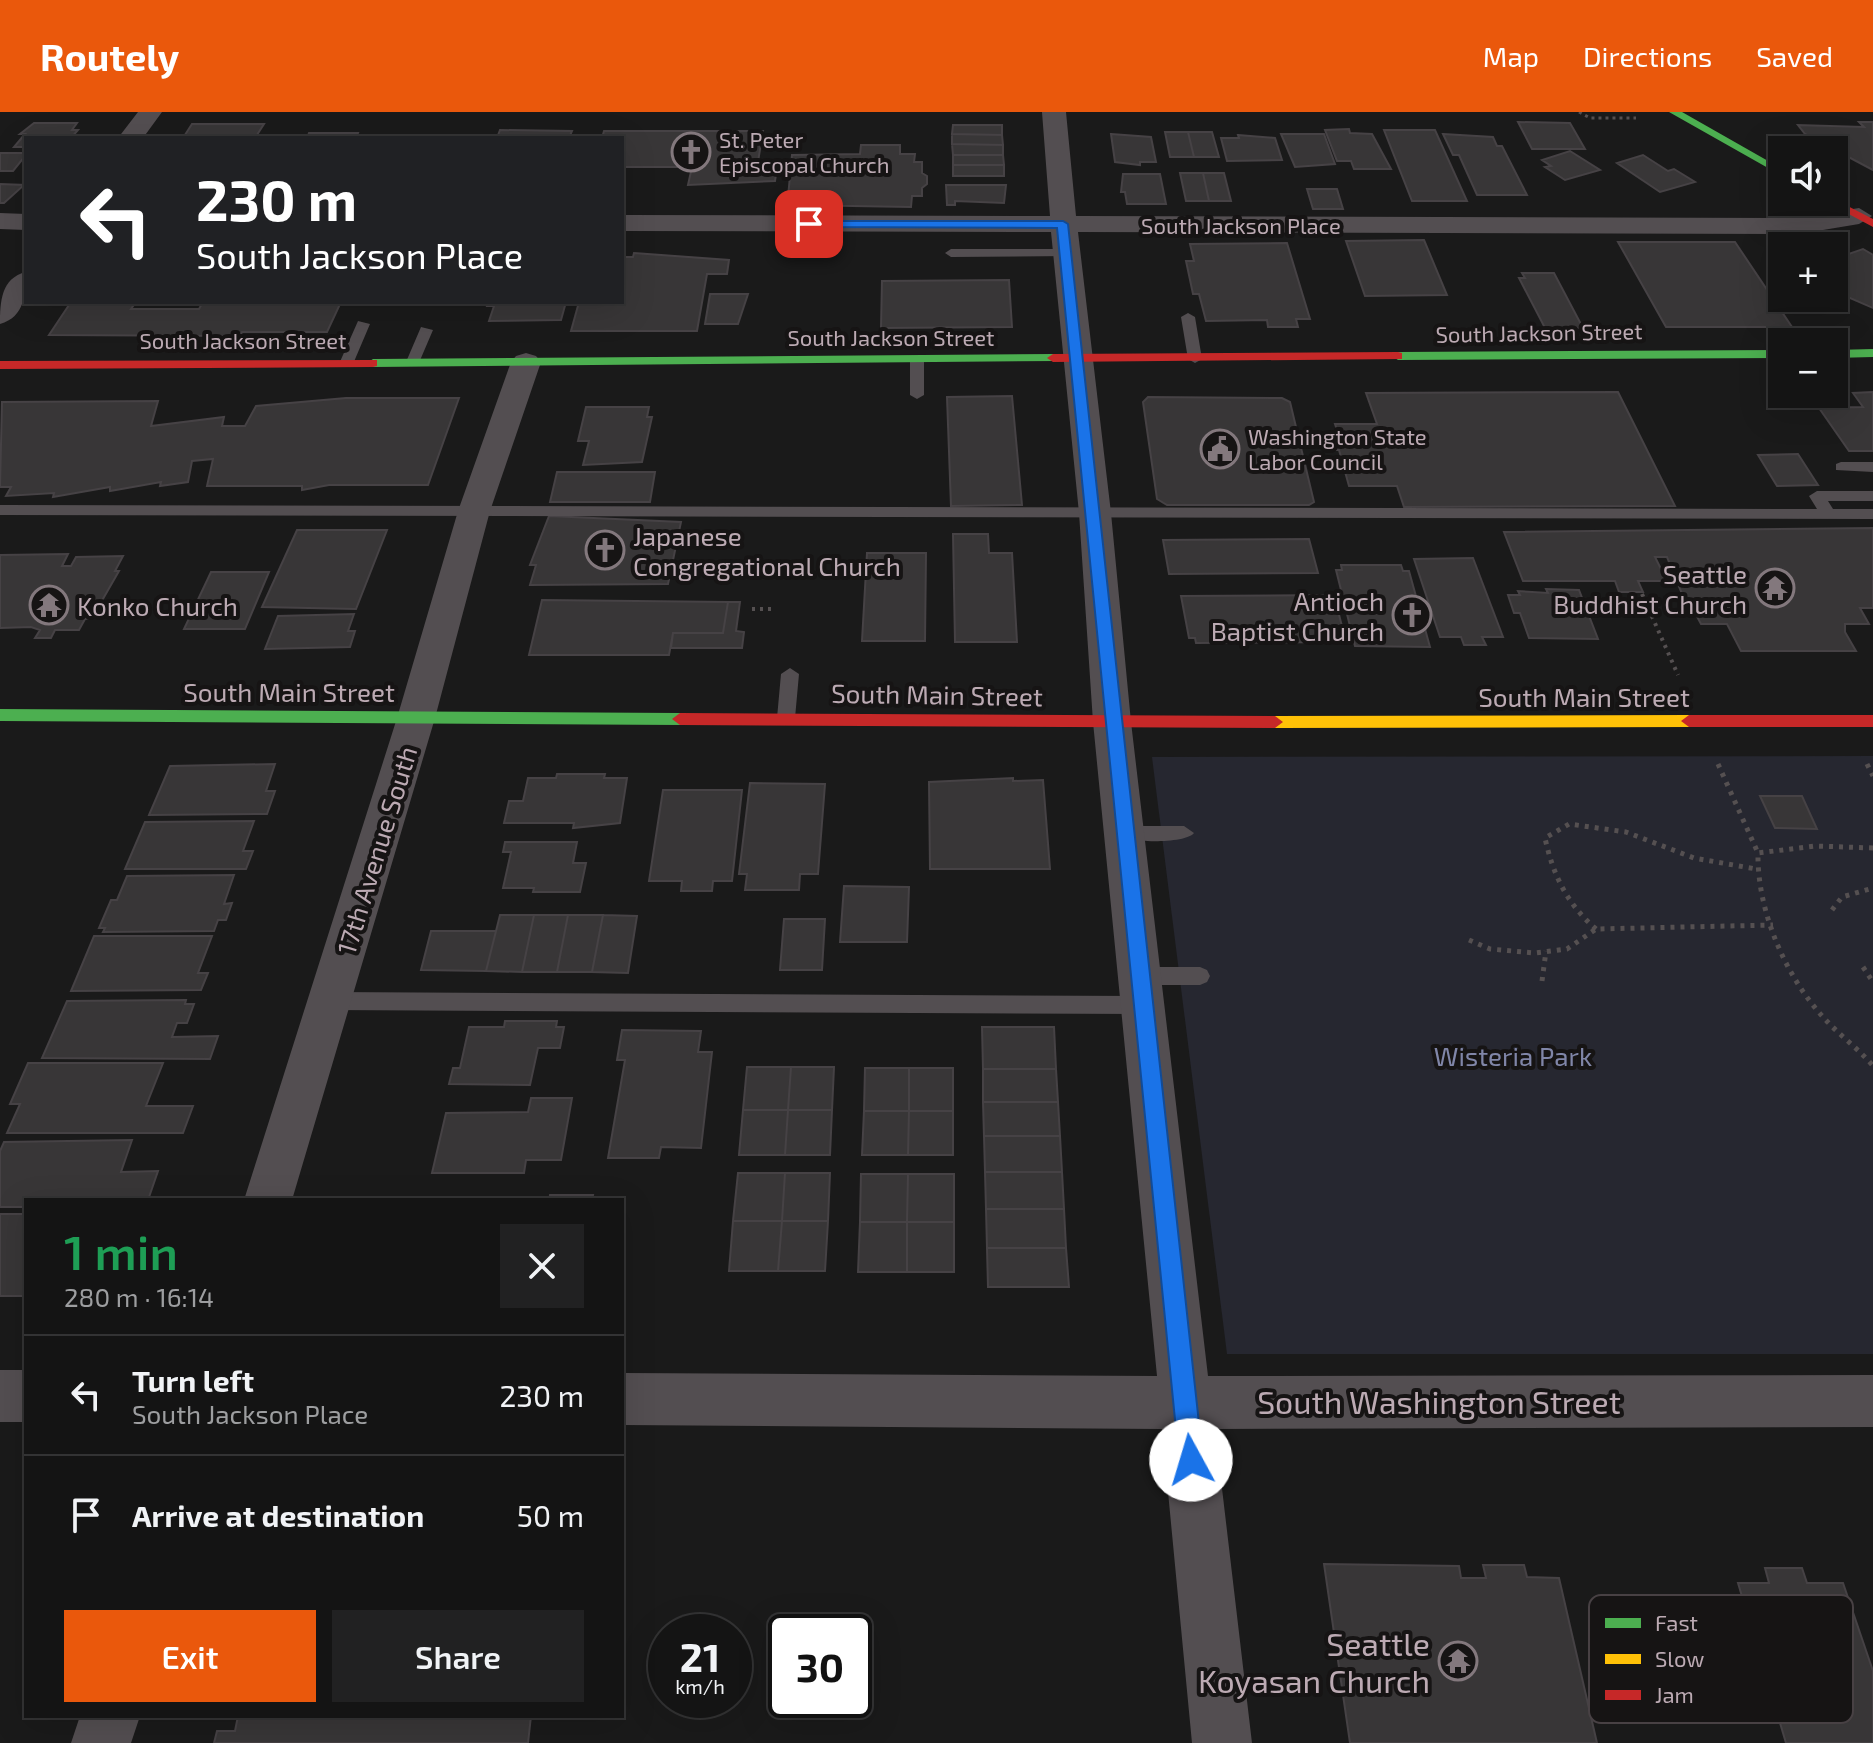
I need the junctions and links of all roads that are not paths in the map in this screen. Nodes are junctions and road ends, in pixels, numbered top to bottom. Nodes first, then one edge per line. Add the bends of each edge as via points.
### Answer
1 (150, 112) edge
2 (1054, 112) edge
3 (1674, 112) edge
4 (132, 136) edge
5 (1768, 165) edge
6 (1848, 210) edge
7 (1866, 220) edge
8 (0, 221) edge
9 (24, 222) edge
10 (624, 223) edge
11 (1064, 239) junction
12 (951, 253) dead end
13 (24, 283) edge
14 (0, 315) edge
15 (1188, 317) dead end
16 (363, 324) dead end
17 (426, 330) dead end
18 (1873, 353) edge
19 (1768, 354) edge
20 (1848, 354) edge
21 (1195, 359) junction
22 (917, 360) junction
23 (1077, 360) junction
24 (413, 362) junction
25 (526, 362) junction
26 (346, 364) junction
27 (0, 365) edge
28 (917, 395) dead end
29 (1841, 467) dead end
30 (1873, 467) edge
31 (1873, 496) edge
32 (0, 510) edge
33 (474, 511) junction
34 (1095, 513) junction
35 (1828, 514) junction
36 (1873, 514) edge
37 (790, 674) dead end
38 (0, 715) edge
39 (416, 718) junction
40 (786, 718) junction
41 (1873, 721) edge
42 (1112, 722) junction
43 (1125, 833) junction
44 (1184, 833) dead end
45 (1200, 976) dead end
46 (1141, 991) junction
47 (329, 1001) junction
48 (269, 1198) edge
49 (0, 1396) edge
50 (24, 1396) edge
51 (624, 1399) edge
52 (1873, 1401) edge
53 (1185, 1403) junction
54 (109, 1718) edge
55 (101, 1743) edge
56 (1222, 1743) edge

1 - 4 street
2 - 11 street
3 - 5 main road
6 - 7 main road
7 - 11 street, South Jackson Place via 1784,226
8 - 9 street
10 - 11 street, South Jackson Place
11 - 12 lane
11 - 23 street
13 - 14 street
15 - 21 lane
16 - 26 lane
17 - 24 lane
18 - 20 main road
19 - 21 main road, South Jackson Street
21 - 23 main road, South Jackson Street
22 - 23 main road, South Jackson Street
22 - 25 main road, South Jackson Street
22 - 28 lane
23 - 34 street
24 - 25 main road, South Jackson Street
24 - 26 main road, South Jackson Street
25 - 33 street, 17th Avenue South
26 - 27 main road, South Jackson Street
29 - 30 lane
31 - 35 lane via 1817,496
32 - 33 lane
33 - 34 lane
33 - 39 street, 17th Avenue South
34 - 35 lane
34 - 42 street
35 - 36 lane
37 - 40 lane
38 - 39 main road, South Main Street
39 - 40 main road, South Main Street
39 - 47 street, 17th Avenue South
40 - 42 main road, South Main Street
41 - 42 main road, South Main Street
42 - 43 street
43 - 44 lane
43 - 46 street
45 - 46 lane
46 - 47 lane
46 - 53 street
47 - 48 street, 17th Avenue South
49 - 50 street
51 - 53 street, South Washington Street
52 - 53 street, South Washington Street
53 - 56 street
54 - 55 street

